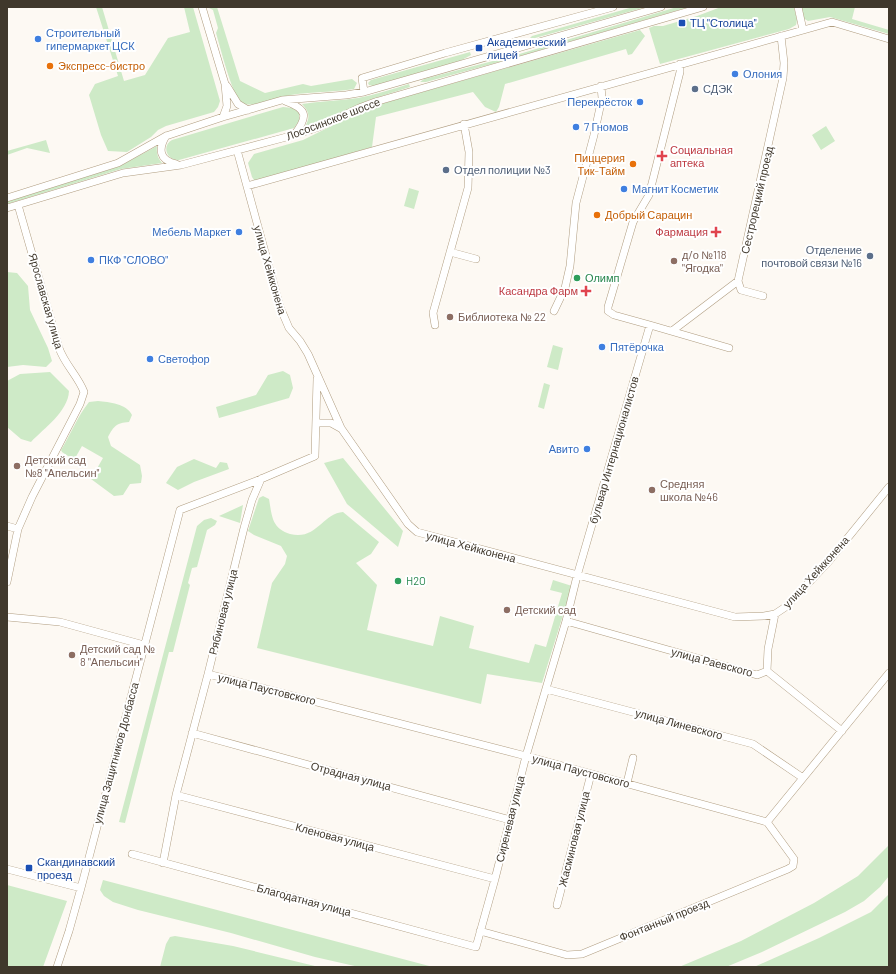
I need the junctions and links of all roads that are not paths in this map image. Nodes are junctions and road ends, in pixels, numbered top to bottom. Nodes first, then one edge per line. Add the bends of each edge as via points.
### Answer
1 (202, 7) edge
2 (613, 7) edge
3 (661, 7) edge
4 (703, 7) edge
5 (798, 7) edge
6 (804, 30) junction
7 (522, 32) junction
8 (781, 36) junction
9 (889, 39) edge
10 (527, 46) junction
11 (680, 64) junction
12 (414, 77) junction
13 (225, 84) junction
14 (601, 86) junction
15 (419, 90) junction
16 (364, 92) junction
17 (282, 100) junction
18 (248, 110) junction
19 (223, 117) junction
20 (464, 124) junction
21 (294, 135) junction
22 (166, 136) junction
23 (237, 150) junction
24 (181, 165) junction
25 (247, 186) junction
26 (7, 198) edge
27 (18, 205) junction
28 (7, 208) edge
29 (450, 252) junction
30 (476, 259) dead end
31 (738, 282) junction
32 (763, 296) dead end
33 (554, 311) dead end
34 (436, 325) dead end
35 (650, 325) junction
36 (672, 331) junction
37 (729, 348) dead end
38 (317, 376) junction
39 (316, 423) junction
40 (341, 428) junction
41 (261, 479) junction
42 (889, 487) edge
43 (7, 526) edge
44 (18, 529) junction
45 (577, 576) junction
46 (7, 582) edge
47 (775, 614) junction
48 (7, 617) edge
49 (566, 621) junction
50 (144, 645) junction
51 (767, 671) junction
52 (208, 674) junction
53 (888, 676) edge
54 (546, 689) junction
55 (842, 731) junction
56 (192, 733) junction
57 (526, 756) junction
58 (633, 758) dead end
59 (591, 774) junction
60 (803, 778) junction
61 (627, 784) junction
62 (176, 795) junction
63 (510, 820) junction
64 (767, 822) junction
65 (132, 854) dead end
66 (163, 862) junction
67 (7, 869) edge
68 (495, 879) junction
69 (81, 888) junction
70 (557, 905) dead end
71 (480, 931) junction
72 (476, 947) joint
73 (56, 967) edge

1 - 13 street
2 - 7 street
3 - 10 street, Лососинское шоссе
4 - 15 street, Лососинское шоссе
5 - 6 street
6 - 8 street
6 - 9 street via 832,22
7 - 10 street
7 - 16 street via 362,78
8 - 11 street
8 - 31 street, Сестрорецкий проезд via 783,78
10 - 12 street, Лососинское шоссе
11 - 14 street
11 - 35 street via 649,195 633,222 608,309 614,315
12 - 15 street
12 - 16 street, Лососинское шоссе
13 - 18 street via 238,104
13 - 19 street via 226,106
14 - 20 street
14 - 33 street via 602,98 576,202 570,266 565,288
15 - 21 street, Лососинское шоссе via 359,108 319,127
16 - 17 street, Лососинское шоссе
17 - 18 street, Лососинское шоссе
17 - 21 street via 302,110 303,122
18 - 19 street, Лососинское шоссе
19 - 22 street, Лососинское шоссе
20 - 25 street
20 - 29 street via 469,152 468,188
21 - 23 street, Лососинское шоссе
22 - 24 street via 162,144 162,155 168,162
22 - 26 street, Лососинское шоссе via 118,163
23 - 24 street, Лососинское шоссе
23 - 25 street, улица Хейкконена
24 - 27 street, Лососинское шоссе via 122,173
25 - 38 street, улица Хейкконена via 281,311 289,328 308,354
27 - 28 street, Лососинское шоссе
27 - 44 street, Ярославская улица via 59,348 84,392
29 - 30 street
29 - 34 street via 433,314
31 - 32 street via 741,290
31 - 36 street
35 - 36 street
35 - 45 street, бульвар Интернационалистов
36 - 37 street
38 - 39 street, улица Защитников Донбасса
38 - 40 street, улица Хейкконена
39 - 40 street via 331,422
39 - 41 street, улица Защитников Донбасса via 315,456
40 - 45 street, улица Хейкконена via 408,524 417,532
41 - 50 street, улица Защитников Донбасса via 180,510
41 - 52 street, Рябиновая улица via 244,528
42 - 47 street, улица Хейкконена via 829,561 787,606
43 - 44 street
44 - 46 street
45 - 47 street, улица Хейкконена via 735,617
45 - 49 street, Сиреневая улица
47 - 51 street via 768,649
48 - 50 street via 60,622
49 - 51 street, улица Раевского via 757,675
49 - 54 street, Сиреневая улица
50 - 69 street, улица Защитников Донбасса
51 - 55 street, улица Раевского
52 - 56 street, Рябиновая улица
52 - 57 street, улица Паустовского
53 - 55 street
54 - 57 street, Сиреневая улица
54 - 60 street, улица Линевского via 753,744
55 - 60 street
56 - 62 street, Рябиновая улица
56 - 63 street, Отрадная улица
57 - 59 street, улица Паустовского
57 - 63 street, Сиреневая улица
58 - 61 street
59 - 61 street, улица Паустовского
59 - 70 street, Жасминовая улица
60 - 64 street
61 - 64 street, улица Паустовского
62 - 66 street, Рябиновая улица
62 - 68 street, Кленовая улица
63 - 68 street, Сиреневая улица
64 - 71 street, Фонтанный проезд via 794,860 793,866 582,954 567,955
65 - 66 street, Благодатная улица
66 - 72 street, Благодатная улица
67 - 69 street
68 - 71 street, Сиреневая улица
69 - 73 street, улица Защитников Донбасса
71 - 72 street, Сиреневая улица

